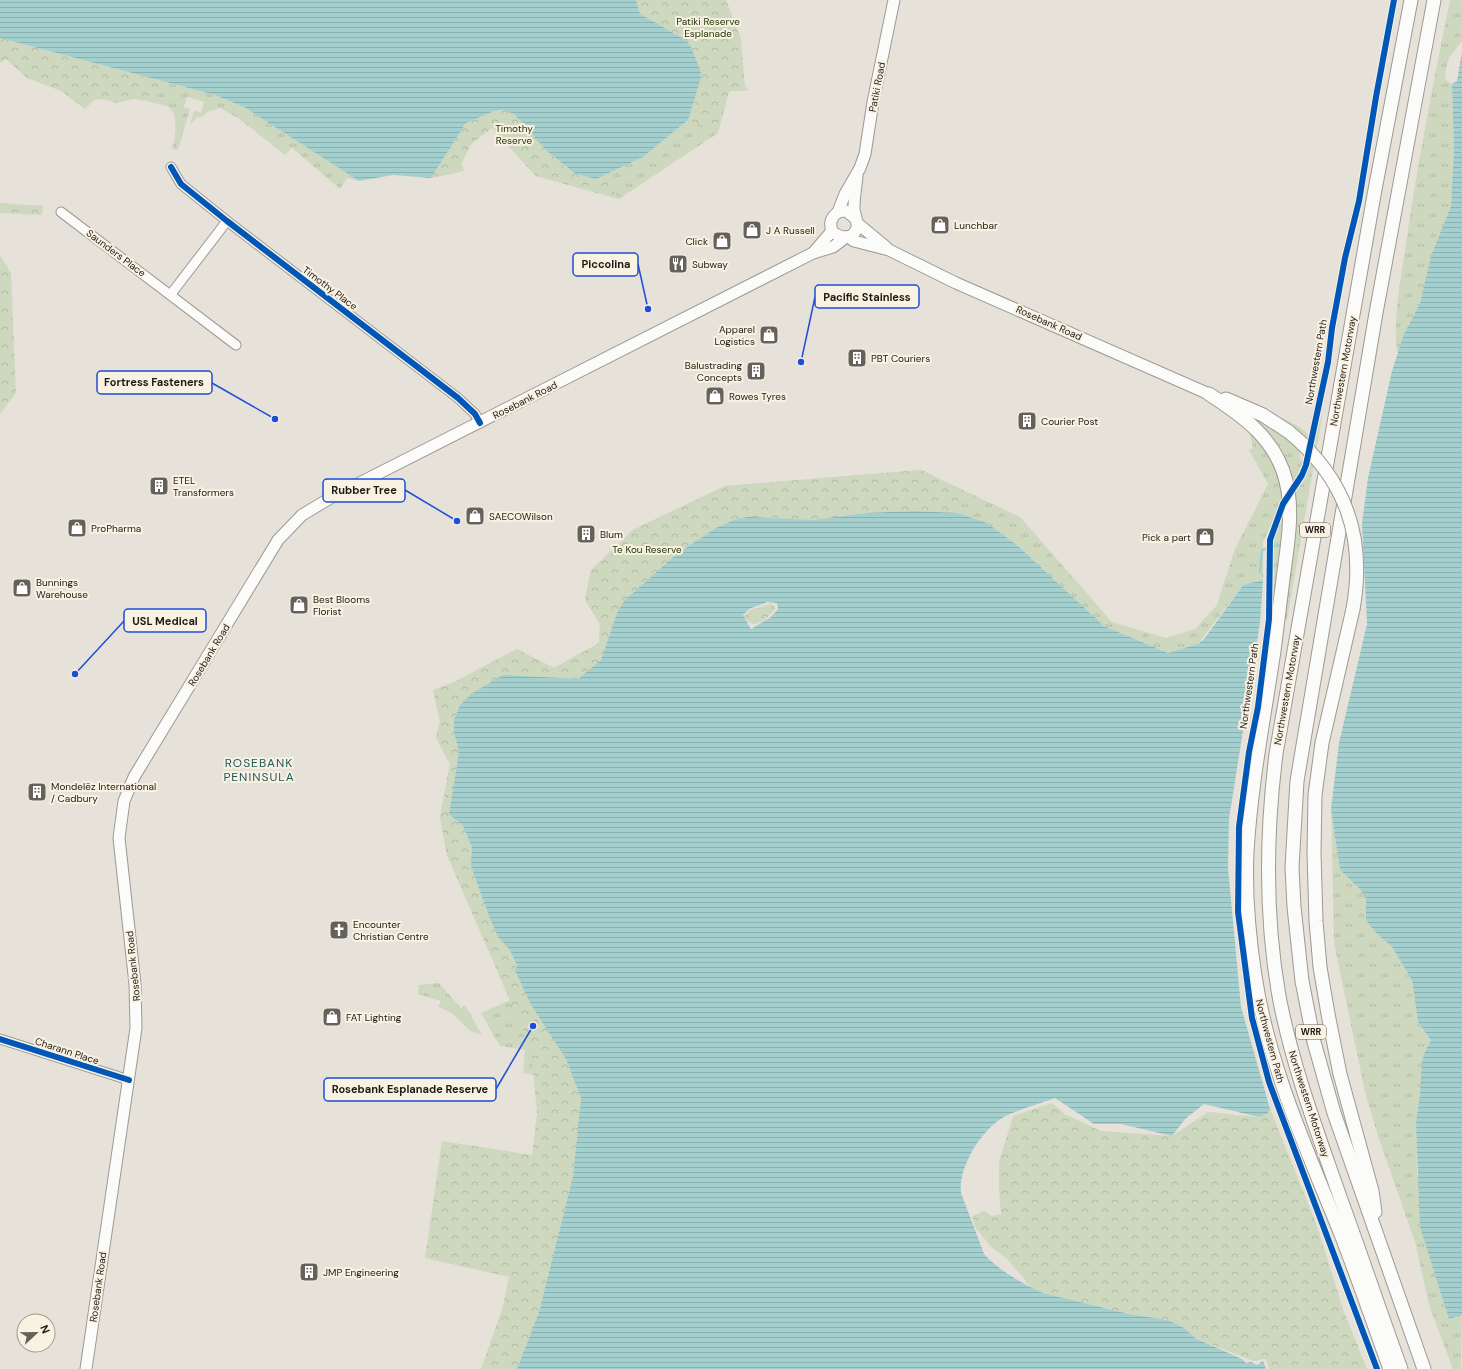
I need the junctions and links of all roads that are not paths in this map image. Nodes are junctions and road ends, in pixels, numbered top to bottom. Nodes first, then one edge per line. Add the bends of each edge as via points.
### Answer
1 (894, 0) edge
2 (1411, 0) edge
3 (1434, 0) edge
4 (171, 167) dead end
5 (857, 172) junction
6 (61, 212) dead end
7 (838, 212) junction
8 (226, 221) junction
9 (857, 221) junction
10 (832, 231) junction
11 (847, 237) junction
12 (889, 250) junction
13 (813, 253) junction
14 (171, 294) junction
15 (236, 345) dead end
16 (1209, 394) junction
17 (480, 423) junction
18 (0, 1039) edge
19 (129, 1080) junction
20 (1380, 1245) junction
21 (86, 1369) edge
22 (1390, 1369) edge
23 (1401, 1369) edge
24 (1424, 1369) edge

1 - 5 main road, Patiki Road via 865,154
2 - 23 highway, Northwestern Motorway / WRR via 1277,747 1268,847 1275,968 1295,1064
3 - 20 highway, WRR via 1394,213 1297,781 1293,860 1294,907 1302,981 1314,1042 1334,1113
4 - 8 street, Timothy Place via 181,184
5 - 7 main road, Patiki Road
5 - 9 main road, Patiki Road via 854,207
6 - 14 street, Saunders Place
7 - 9 main road via 850,212
7 - 10 main road via 831,221
8 - 14 street
8 - 17 street, Timothy Place via 458,398 475,414
9 - 11 main road via 854,233
9 - 12 main road, Rosebank Road
10 - 11 main road via 836,235
10 - 13 main road, Rosebank Road
11 - 12 main road, Rosebank Road
11 - 13 main road, Rosebank Road via 833,247
12 - 16 main road, Rosebank Road via 956,283
13 - 17 main road, Rosebank Road
14 - 15 street, Saunders Place
16 - 20 highway, bridge via 1264,415 1289,432 1315,456 1335,485 1348,512 1357,551 1358,574 1353,609 1322,743 1315,795 1314,853 1320,967 1340,1074 1372,1191
16 - 22 highway via 1243,417 1272,448 1281,464 1290,512 1253,787 1247,854 1255,977 1281,1084
17 - 19 main road, Rosebank Road via 332,497 294,522 275,546 134,777 124,801 119,838 137,1009
18 - 19 street, Charann Place
19 - 21 main road, Rosebank Road
20 - 24 highway, WRR

